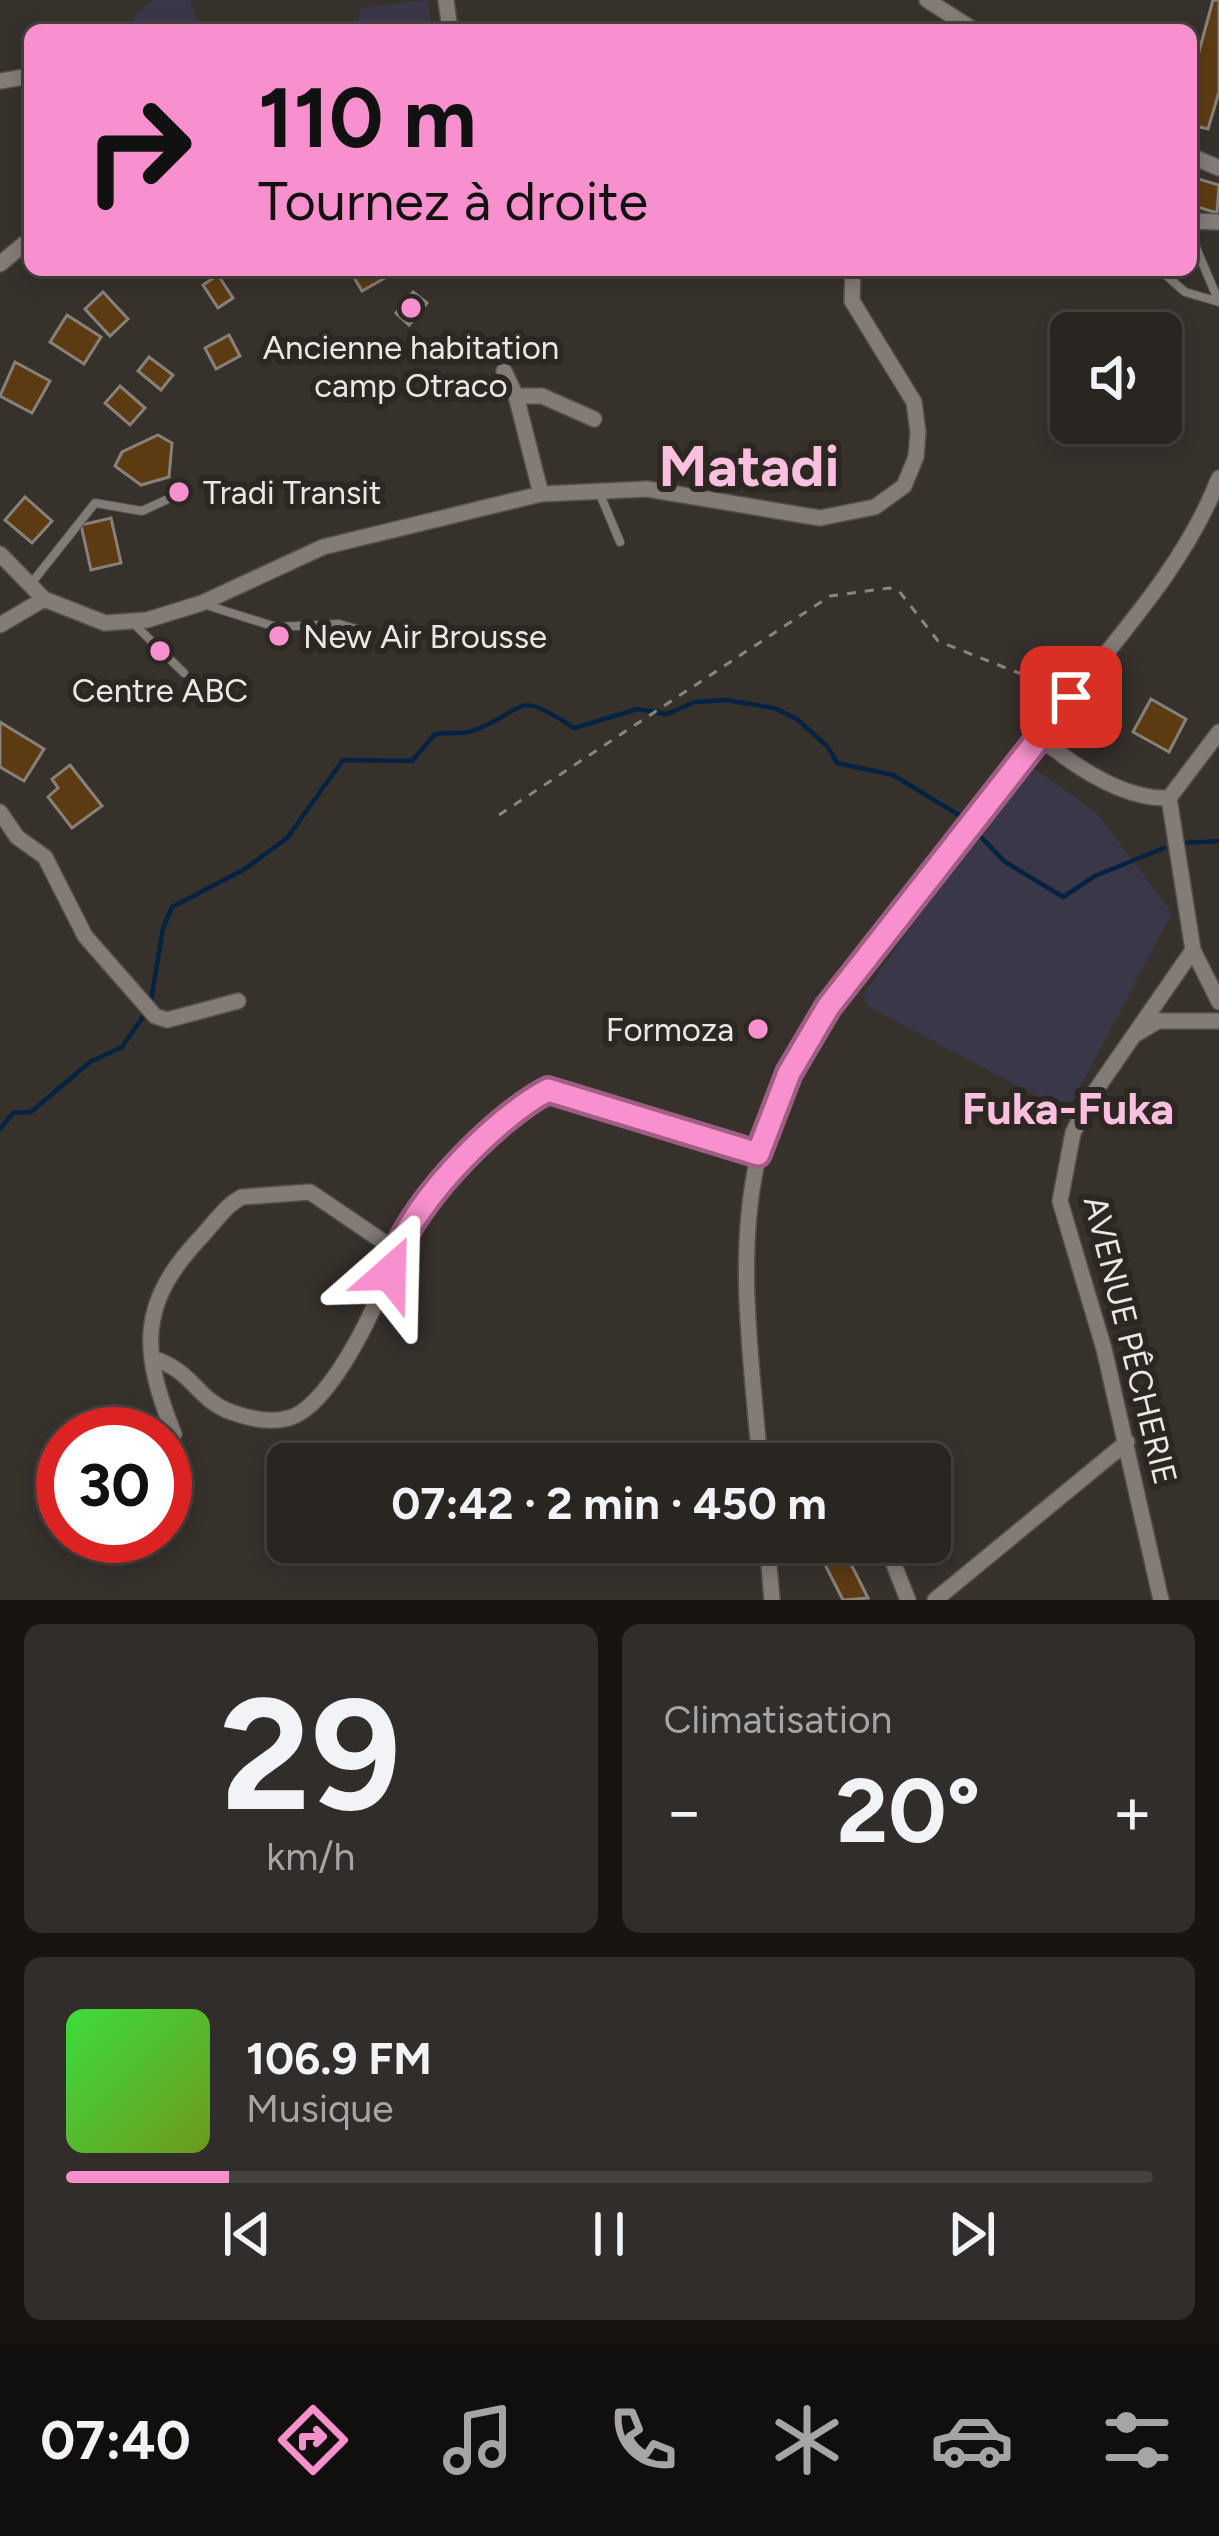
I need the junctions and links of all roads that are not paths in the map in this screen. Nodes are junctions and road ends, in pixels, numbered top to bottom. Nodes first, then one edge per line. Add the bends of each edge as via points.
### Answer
1 (927, 0) edge
2 (965, 24) edge
3 (24, 244) edge
4 (1197, 250) edge
5 (0, 264) edge
6 (853, 276) edge
7 (1167, 276) edge
8 (504, 371) dead end
9 (517, 396) junction
10 (594, 419) dead end
11 (1219, 478) edge
12 (598, 491) junction
13 (179, 494) dead end
14 (541, 494) junction
15 (620, 542) dead end
16 (0, 554) edge
17 (29, 586) junction
18 (44, 599) junction
19 (202, 603) junction
20 (131, 621) junction
21 (0, 625) edge
22 (362, 631) dead end
23 (184, 673) dead end
24 (1219, 732) edge
25 (1039, 737) junction
26 (1169, 798) junction
27 (0, 812) edge
28 (1193, 950) junction
29 (238, 1000) dead end
30 (1219, 1002) edge
31 (1219, 1021) edge
32 (1130, 1038) junction
33 (758, 1154) junction
34 (394, 1249) junction
35 (152, 1358) junction
36 (166, 1407) edge
37 (1126, 1442) junction
38 (758, 1443) edge
39 (769, 1563) edge
40 (893, 1563) edge
41 (772, 1600) edge
42 (908, 1600) edge
43 (935, 1600) edge
44 (1160, 1600) edge

1 - 2 street
3 - 5 street
4 - 7 lane via 1219,302 1185,292
6 - 12 street via 853,301 914,401 916,458 904,486 875,507 820,518 670,492
8 - 9 street
9 - 10 street via 542,396
9 - 14 street
11 - 25 street via 1162,582
12 - 14 street
12 - 15 lane
13 - 17 lane via 142,511 95,503
14 - 19 street via 323,547
16 - 17 street
17 - 18 street
18 - 20 street via 106,623
18 - 21 street
19 - 20 street
19 - 22 lane via 277,627
20 - 23 lane
24 - 26 street
25 - 26 street via 1073,765 1142,800
25 - 33 street via 828,1007 789,1073
26 - 28 street
27 - 29 street via 45,857 85,936 154,1016 167,1020
28 - 30 street
28 - 32 street, AVENUE PÊCHERIE
31 - 32 street via 1158,1021
32 - 37 street, AVENUE PÊCHERIE via 1072,1133 1060,1201
33 - 34 street via 548,1090 468,1155
33 - 38 street via 746,1294
34 - 35 street via 364,1326 328,1384 294,1418 262,1421 221,1408 180,1367
34 - 35 street via 310,1192 242,1197 158,1291 148,1328
35 - 36 street
37 - 43 street
37 - 44 street, AVENUE PÊCHERIE
39 - 41 street
40 - 42 street

